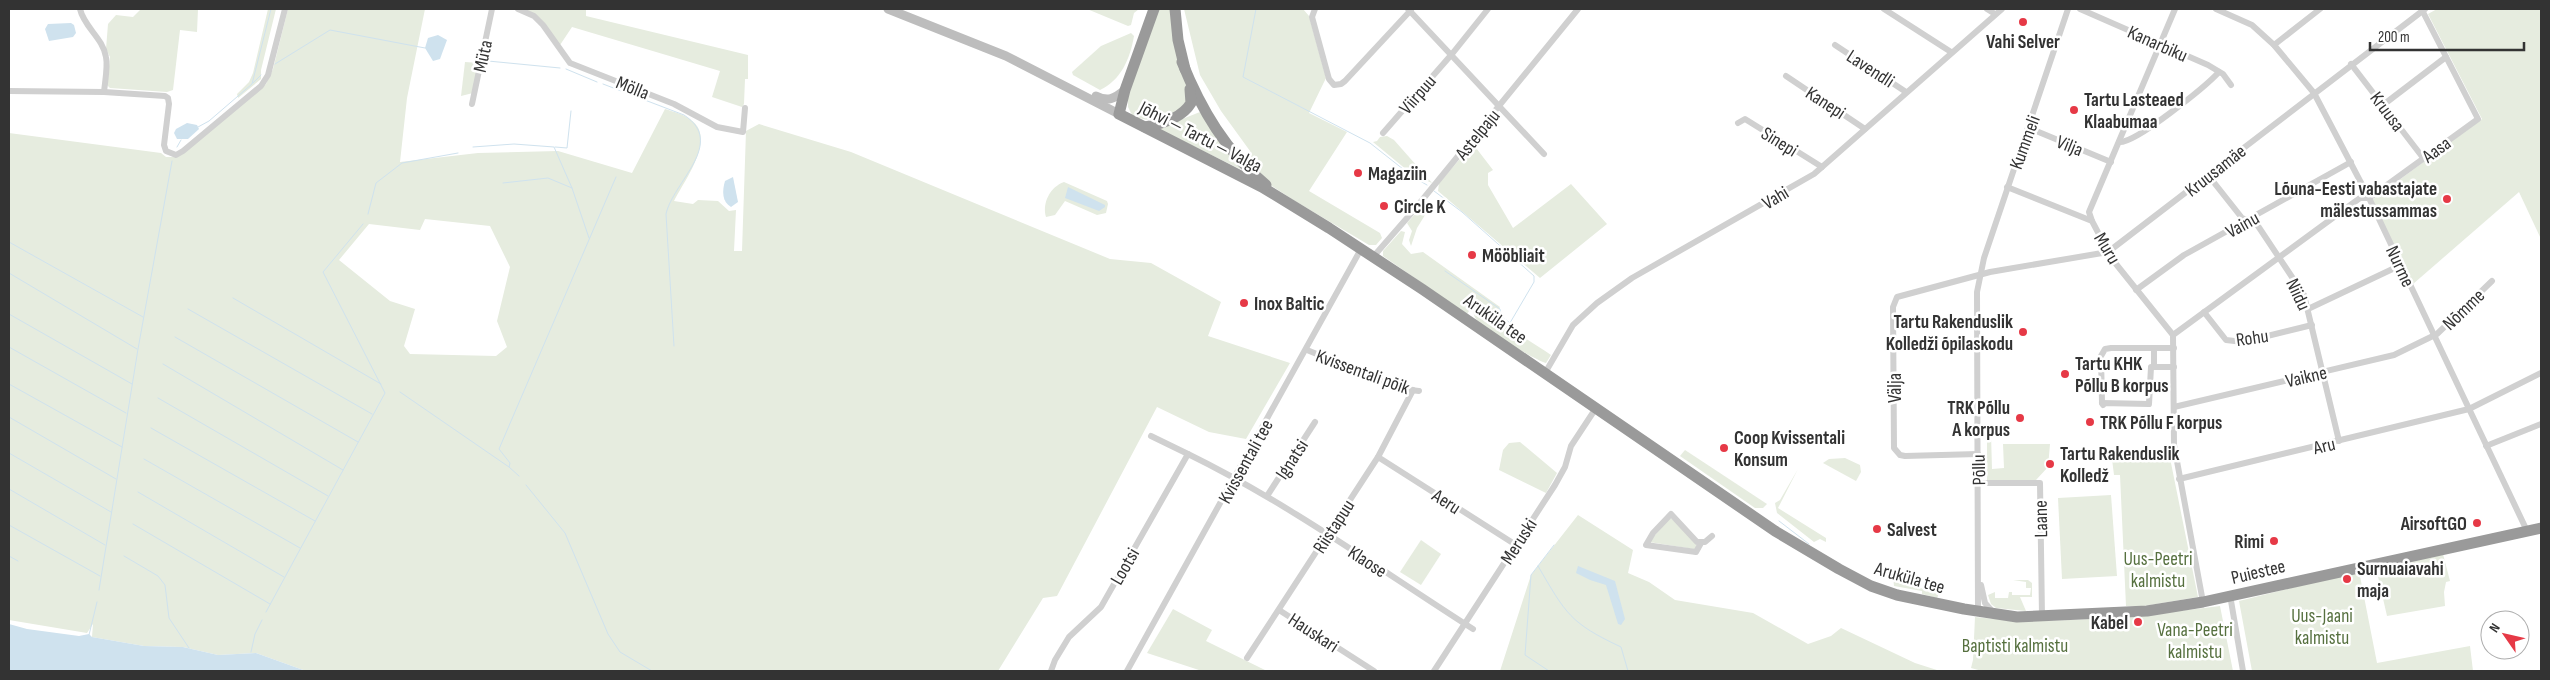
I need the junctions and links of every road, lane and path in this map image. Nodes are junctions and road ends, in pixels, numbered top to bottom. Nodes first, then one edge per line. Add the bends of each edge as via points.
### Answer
1 (80, 9) edge
2 (285, 9) edge
3 (492, 9) edge
4 (518, 9) edge
5 (888, 9) edge
6 (1154, 9) edge
7 (1175, 9) edge
8 (1315, 9) edge
9 (1488, 9) edge
10 (1578, 9) edge
11 (1884, 9) edge
12 (1987, 9) edge
13 (2002, 9) edge
14 (2068, 9) edge
15 (2080, 9) edge
16 (2175, 9) edge
17 (2216, 9) edge
18 (2320, 9) edge
19 (1410, 10) edge
20 (2424, 10) edge
21 (1995, 14) junction
22 (2160, 43) junction
23 (2274, 45) junction
24 (1835, 46) dead end
25 (1951, 52) junction
26 (1452, 54) junction
27 (2446, 58) junction
28 (1182, 62) junction
29 (2351, 64) junction
30 (2219, 72) junction
31 (1786, 76) dead end
32 (1054, 80) junction
33 (2231, 85) dead end
34 (1125, 90) junction
35 (9, 91) edge
36 (104, 92) junction
37 (1906, 92) junction
38 (2314, 93) junction
39 (472, 104) dead end
40 (2383, 105) junction
41 (1500, 106) junction
42 (745, 108) dead end
43 (1119, 114) junction
44 (1738, 123) dead end
45 (1145, 127) junction
46 (2029, 128) junction
47 (1866, 129) junction
48 (1383, 133) dead end
49 (2119, 142) junction
50 (1544, 154) dead end
51 (2424, 158) junction
52 (2111, 162) junction
53 (2351, 162) junction
54 (1822, 167) junction
55 (2208, 175) junction
56 (2007, 187) junction
57 (2369, 198) junction
58 (1301, 211) junction
59 (2092, 221) junction
60 (2248, 221) junction
61 (1361, 249) junction
62 (2109, 252) junction
63 (1373, 257) junction
64 (2279, 258) junction
65 (2401, 265) junction
66 (1980, 275) junction
67 (2492, 281) dead end
68 (2136, 290) junction
69 (2308, 308) junction
70 (2204, 312) junction
71 (2312, 324) junction
72 (2173, 335) junction
73 (2434, 336) junction
74 (2154, 348) junction
75 (2174, 348) junction
76 (1307, 350) junction
77 (2154, 367) junction
78 (2174, 367) junction
79 (2323, 372) junction
80 (1545, 373) junction
81 (2541, 373) edge
82 (1416, 390) joint
83 (2174, 407) junction
84 (1596, 408) junction
85 (2469, 409) junction
86 (1315, 422) dead end
87 (2541, 424) edge
88 (1152, 436) dead end
89 (2339, 441) junction
90 (2486, 446) junction
91 (1188, 454) junction
92 (1978, 454) junction
93 (1378, 457) junction
94 (1236, 477) junction
95 (2179, 479) junction
96 (1978, 483) junction
97 (1267, 496) junction
98 (2541, 528) edge
99 (2528, 532) junction
100 (1328, 535) junction
101 (1712, 536) dead end
102 (1701, 543) junction
103 (1516, 546) junction
104 (1978, 576) junction
105 (2230, 595) junction
106 (2204, 602) junction
107 (1279, 610) junction
108 (1978, 611) junction
109 (1998, 614) junction
110 (2042, 616) junction
111 (1465, 624) junction
112 (1473, 629) dead end
113 (1247, 658) dead end
114 (1051, 671) edge
115 (1127, 671) edge
116 (1374, 671) edge
117 (1434, 671) edge
118 (2243, 671) edge

1 - 36 street via 106,58
2 - 36 street via 268,75 261,86 176,154 166,151 164,145 168,98 161,94
3 - 39 street, Müta
4 - 42 street, Mölla via 534,16 543,25 570,63 674,104 717,128 742,132
5 - 32 main road via 998,53
6 - 34 highway, Jõhvi — Tartu — Valga
7 - 28 highway
8 - 19 street via 1312,17 1329,79 1334,85 1341,84
9 - 26 street, Viirpuu
10 - 41 street, Astelpaju
11 - 25 street
12 - 21 street
13 - 21 street, Vahi
14 - 46 street, Kummeli
15 - 22 street, Kanarbiku
16 - 22 street
17 - 23 street, Nurme via 2252,25
18 - 23 street
19 - 26 street
20 - 27 street, Aasa
20 - 29 street, Kruusamäe
21 - 25 street, Vahi
22 - 30 street, Kanarbiku
22 - 49 street
23 - 38 street, Nurme
24 - 37 street, Lavendli
25 - 37 street, Vahi
26 - 41 street
26 - 48 street, Viirpuu
27 - 40 street
27 - 51 street, Aasa via 2478,119
28 - 45 highway via 1191,103 1182,114
28 - 58 highway via 1203,109 1231,150 1264,183
29 - 38 street, Kruusamäe
29 - 40 street, Kruusa
30 - 33 street, Kanarbiku
30 - 49 street via 2146,130 2128,141
31 - 47 street, Kanepi
32 - 34 main road via 1063,80 1105,100 1116,98
32 - 43 main road
34 - 43 highway, Jõhvi — Tartu — Valga
35 - 36 street
37 - 47 street, Vahi
38 - 53 street, Nurme
38 - 55 street, Kruusamäe
40 - 51 street, Kruusa
41 - 50 street
41 - 63 street, Astelpaju
43 - 45 highway, Jõhvi — Tartu — Valga
44 - 54 street, Sinepi via 1745,119
45 - 58 highway, Jõhvi — Tartu — Valga via 1262,187
46 - 52 street, Vilja
46 - 56 street, Kummeli
47 - 54 street, Vahi
49 - 52 street
51 - 57 street, Aasa
52 - 59 street via 2089,212
53 - 57 street, Nurme
53 - 60 street, Vainu
54 - 80 street, Vahi via 1632,278 1597,303 1573,325
55 - 60 street, Niidu via 2242,218
55 - 62 street, Kruusamäe
56 - 59 street, Muru
56 - 66 street, Kummeli
57 - 64 street, Aasa via 2360,198
57 - 65 street, Nurme
58 - 61 highway, Jõhvi — Tartu — Valga
59 - 62 street, Muru
60 - 64 street, Niidu via 2256,223
60 - 68 street, Vainu via 2173,262
61 - 63 highway, Aruküla tee
61 - 76 street, Kvissentali tee
62 - 66 street, Kruusamäe
62 - 68 street, Muru
63 - 80 highway, Aruküla tee
64 - 69 street, Niidu via 2304,295
64 - 70 street, Aasa
65 - 69 street
65 - 73 street, Nurme
66 - 92 street, Põllu via 1977,292
66 - 92 street, Välja via 1902,294 1893,307 1894,448 1905,456
67 - 73 street, Nõmme
68 - 72 street, Muru
69 - 71 street, Niidu
70 - 71 street, Rohu via 2231,342 2243,342
70 - 72 street, Aasa
71 - 79 street, Niidu
72 - 75 street
73 - 79 street, Vaikne via 2394,355
73 - 85 street, Nurme
74 - 75 street
74 - 77 street
74 - 77 street via 2111,348 2103,351 2103,404 2149,404 2151,367
75 - 78 street
76 - 82 street, Kvissentali põik via 1402,389
76 - 94 street, Kvissentali tee
77 - 78 street
78 - 83 street
79 - 83 street, Vaikne
79 - 89 street, Niidu
80 - 84 highway, Aruküla tee
81 - 85 street, Aru
82 - 93 street, Riistapuu
83 - 95 street via 2174,445
84 - 103 street, Meruski via 1571,446 1555,485
84 - 108 highway, Aruküla tee via 1771,528 1839,570 1888,592
85 - 89 street, Aru
85 - 90 street, Nurme
86 - 97 street, Ignatsi
87 - 90 street
88 - 91 street
89 - 95 street, Aru
90 - 99 street, Nurme
91 - 94 street
91 - 114 street, Lootsi via 1101,607 1069,637
92 - 96 street, Põllu
93 - 100 street, Riistapuu
93 - 103 street, Aeru
94 - 97 street, Klaose
94 - 115 street, Kvissentali tee
95 - 106 street
96 - 104 street, Põllu
96 - 110 street, Laane via 2040,483
97 - 100 street, Klaose
98 - 99 highway, Puiestee
99 - 105 highway, Puiestee
100 - 107 street, Riistapuu
100 - 111 street, Klaose
101 - 102 street
102 - 102 street via 1696,552 1646,545 1671,514 1688,534
103 - 111 street, Meruski
104 - 108 street, Põllu
104 - 109 street, Põllu via 1985,603
105 - 106 highway, Puiestee
105 - 118 street
106 - 110 highway, Puiestee via 2147,611
107 - 113 street, Riistapuu
107 - 116 street, Hauskari
108 - 109 highway, Puiestee
109 - 110 highway, Puiestee
111 - 112 street, Klaose
111 - 117 street, Meruski via 1458,641

